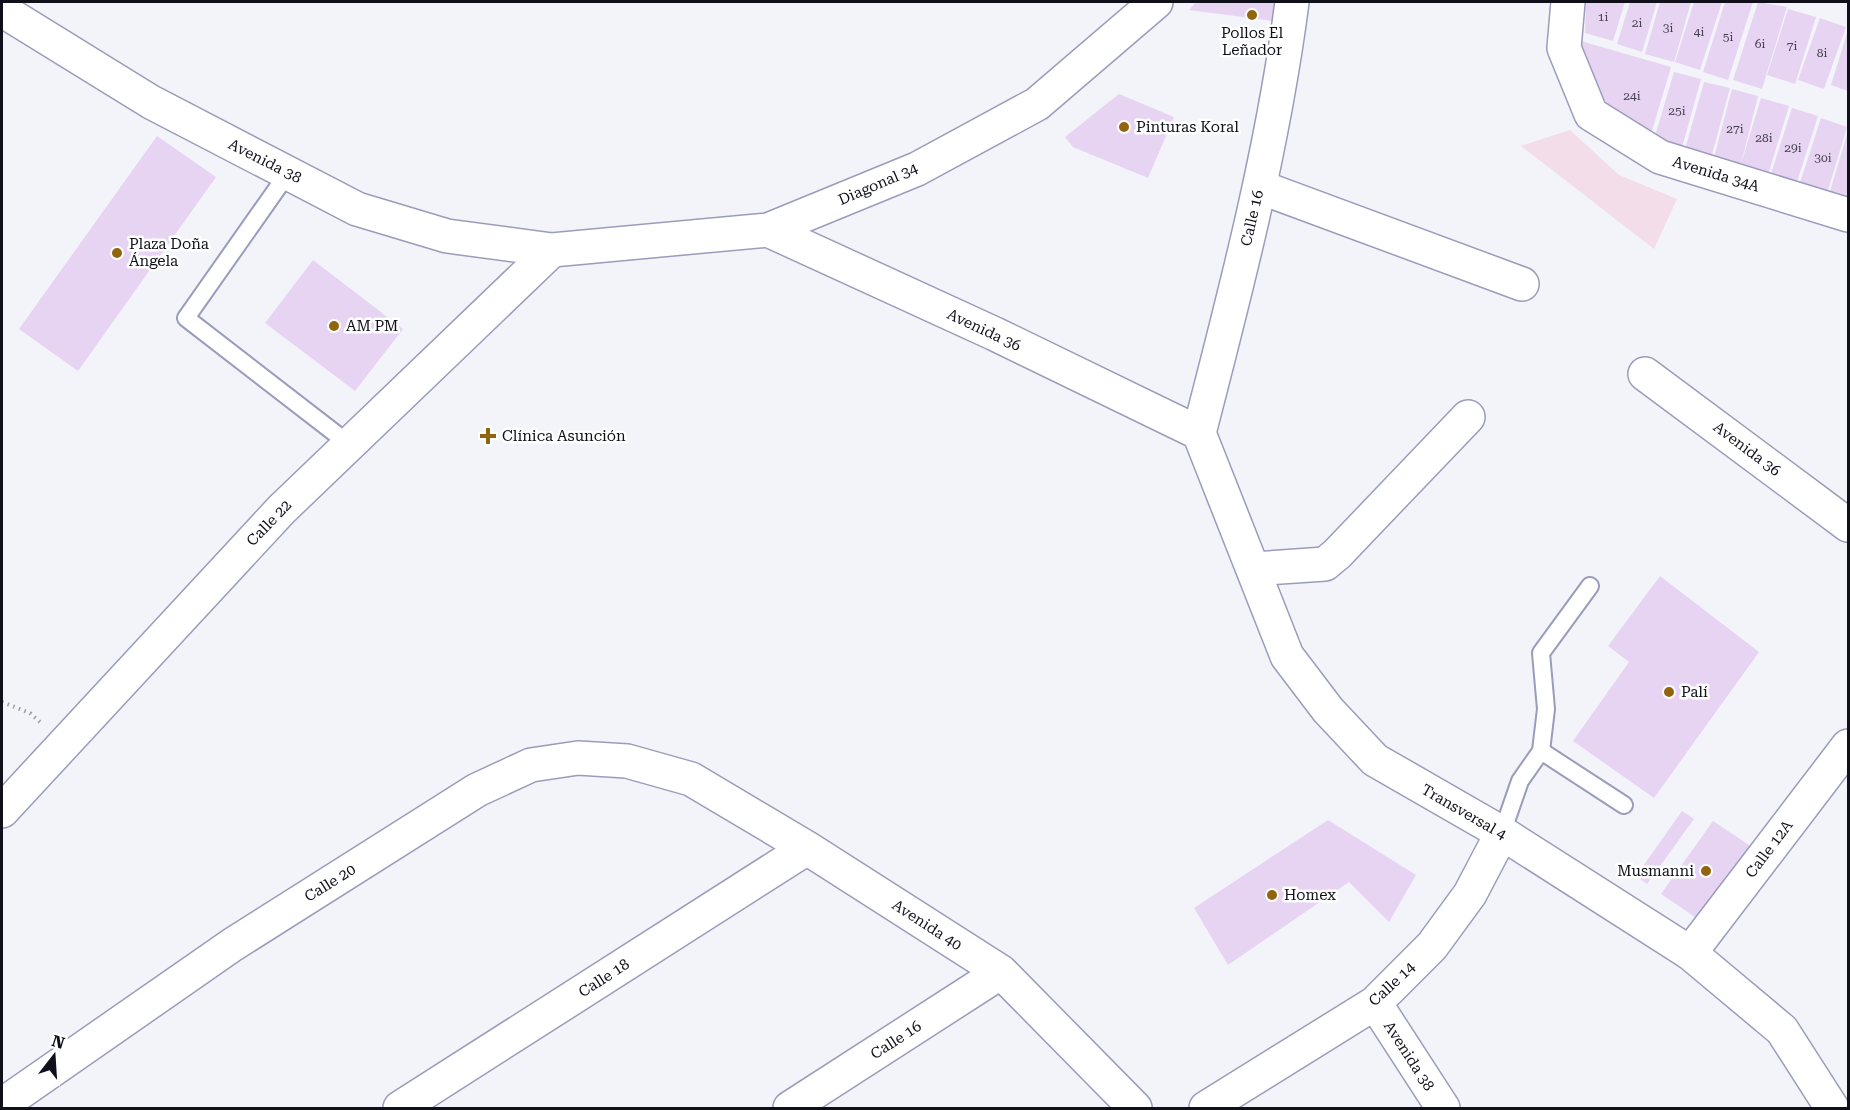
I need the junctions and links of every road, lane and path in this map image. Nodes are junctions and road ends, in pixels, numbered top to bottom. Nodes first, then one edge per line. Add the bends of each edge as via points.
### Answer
1 (1156, 2) edge
2 (1292, 2) edge
3 (1568, 2) edge
4 (2, 10) edge
5 (288, 173) junction
6 (1260, 187) junction
7 (1848, 215) edge
8 (768, 230) junction
9 (552, 250) junction
10 (1522, 285) dead end
11 (1645, 374) dead end
12 (1468, 417) dead end
13 (1199, 433) junction
14 (349, 444) junction
15 (1848, 525) edge
16 (1253, 569) junction
17 (1590, 586) dead end
18 (2, 702) edge
19 (64, 744) junction
20 (1848, 746) edge
21 (1540, 752) junction
22 (691, 779) joint
23 (1624, 805) dead end
24 (2, 811) edge
25 (1502, 833) junction
26 (807, 848) junction
27 (1690, 953) junction
28 (1001, 972) junction
29 (1375, 1003) junction
30 (1838, 1104) edge
31 (2, 1105) edge
32 (400, 1108) edge
33 (790, 1108) edge
34 (1135, 1108) edge
35 (1206, 1108) edge
36 (1443, 1108) edge

1 - 8 street, Diagonal 34 via 1037,104 917,169
2 - 6 street, Calle 16
3 - 7 street, Avenida 34A via 1564,48 1591,114 1660,157
4 - 5 street, Avenida 38 via 151,102
5 - 9 street, Avenida 38 via 357,209 447,236
5 - 14 lane via 186,318
6 - 10 street
6 - 13 street, Calle 16
8 - 9 street, Diagonal 34
8 - 13 street, Avenida 36
9 - 14 street, Calle 22
11 - 15 street, Avenida 36
12 - 16 street via 1324,564
13 - 16 street, Transversal 4
14 - 19 street, Calle 22 via 281,510
16 - 25 street, Transversal 4 via 1287,656 1328,710 1375,760
17 - 21 lane via 1541,653 1546,709
18 - 19 path via 30,714
19 - 24 street, Calle 22
20 - 27 street, Calle 12A
21 - 23 lane
21 - 25 lane via 1520,781
22 - 26 street, Avenida 40
22 - 31 street, Calle 20 via 627,761 578,758 531,765 488,784 232,945
25 - 27 street, Transversal 4
25 - 29 street, Calle 14 via 1470,894 1432,946
26 - 28 street, Avenida 40
26 - 32 street, Calle 18
27 - 30 street, Transversal 4 via 1782,1030
28 - 33 street, Calle 16
28 - 34 street, Avenida 40
29 - 35 street, Calle 14
29 - 36 street, Avenida 38

